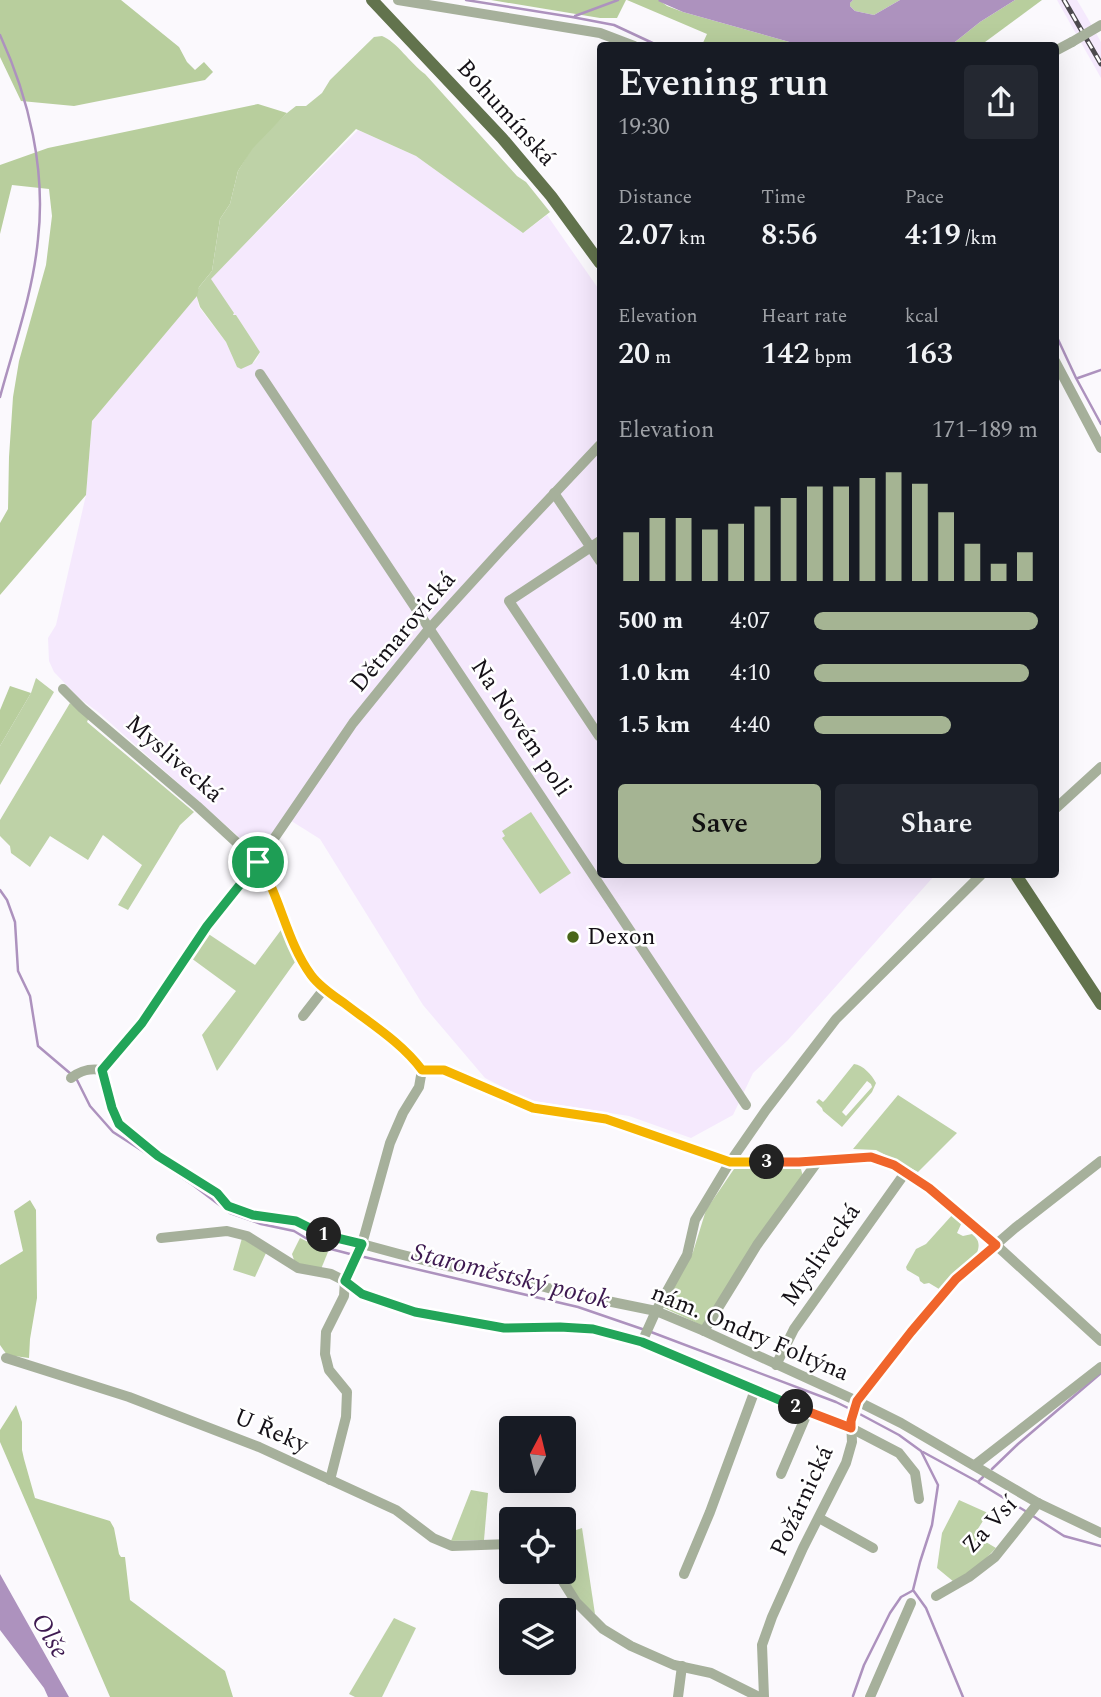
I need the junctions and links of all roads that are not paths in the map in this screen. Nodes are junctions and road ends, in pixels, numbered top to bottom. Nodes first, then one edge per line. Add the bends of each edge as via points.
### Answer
1 (372, 0) edge
2 (398, 0) edge
3 (1101, 26) edge
4 (624, 42) edge
5 (1059, 49) edge
6 (597, 259) edge
7 (1059, 369) edge
8 (260, 374) dead end
9 (597, 448) edge
10 (1101, 448) edge
11 (554, 493) junction
12 (597, 543) edge
13 (591, 547) junction
14 (597, 556) edge
15 (429, 629) junction
16 (62, 689) dead end
17 (597, 733) edge
18 (1101, 767) edge
19 (1059, 805) edge
20 (258, 862) junction
21 (978, 878) edge
22 (1018, 878) edge
23 (324, 989) junction
24 (1101, 1004) edge
25 (303, 1016) dead end
26 (102, 1070) junction
27 (422, 1070) junction
28 (74, 1075) dead end
29 (746, 1105) dead end
30 (818, 1161) junction
31 (1101, 1161) edge
32 (730, 1162) junction
33 (905, 1173) junction
34 (161, 1238) dead end
35 (996, 1245) junction
36 (359, 1251) junction
37 (345, 1281) junction
38 (656, 1311) junction
39 (704, 1331) junction
40 (645, 1336) junction
41 (1101, 1341) edge
42 (6, 1358) dead end
43 (776, 1365) junction
44 (1101, 1367) edge
45 (755, 1390) junction
46 (855, 1409) junction
47 (808, 1411) junction
48 (851, 1428) junction
49 (979, 1468) junction
50 (780, 1474) dead end
51 (330, 1480) junction
52 (919, 1499) dead end
53 (1038, 1503) junction
54 (819, 1518) junction
55 (1101, 1533) edge
56 (499, 1544) edge
57 (873, 1548) dead end
58 (684, 1574) dead end
59 (565, 1584) edge
60 (936, 1596) dead end
61 (911, 1603) dead end
62 (682, 1666) junction
63 (678, 1697) edge
64 (761, 1697) edge
65 (870, 1697) edge

1 - 6 main road, Bohumínská via 502,138
2 - 4 street via 600,33
3 - 5 street, bridge
7 - 10 street
8 - 15 street, Na Novém poli
9 - 11 street, Dětmarovická
11 - 13 street
11 - 15 street, Dětmarovická
12 - 13 street
13 - 14 street
13 - 17 street via 509,601
15 - 20 street, Dětmarovická via 353,723
15 - 29 street, Na Novém poli
16 - 20 street, Myslivecká
18 - 19 street
20 - 23 street, Myslivecká via 296,952
20 - 26 street via 207,926 142,1023
21 - 32 street via 836,1019
22 - 24 main road
23 - 25 street
23 - 27 street, Myslivecká via 401,1046
26 - 28 street via 93,1068
26 - 36 street, nám. Ondry Foltýna via 119,1124 158,1156 217,1193 228,1206 296,1221
27 - 32 street via 444,1070 533,1108 606,1119
27 - 36 street via 419,1087 390,1143
30 - 32 street
30 - 33 street via 871,1157
30 - 39 street via 757,1245
31 - 35 street, Požárnická
32 - 38 street via 695,1220 687,1255
33 - 35 street
33 - 43 street, Myslivecká via 794,1329
34 - 37 street, nám. Ondry Foltýna via 227,1231 247,1236 298,1268
35 - 41 street
35 - 46 street, Požárnická via 956,1279
36 - 37 street
36 - 38 street, nám. Ondry Foltýna via 493,1273
37 - 40 street, nám. Ondry Foltýna via 362,1294 415,1312 504,1328 560,1327
37 - 51 street via 344,1296 326,1332 329,1370 347,1392 346,1417
38 - 39 street, nám. Ondry Foltýna
38 - 40 street
39 - 43 street, nám. Ondry Foltýna
40 - 45 street, nám. Ondry Foltýna
42 - 51 street, U Řeky via 129,1397
43 - 46 street, nám. Ondry Foltýna
44 - 49 street
45 - 47 street, nám. Ondry Foltýna
45 - 58 street, nám. Ondry Foltýna
46 - 48 street, Požárnická
46 - 49 street, nám. Ondry Foltýna via 901,1423
47 - 48 street, nám. Ondry Foltýna
47 - 50 street, nám. Ondry Foltýna
48 - 52 street, nám. Ondry Foltýna via 899,1453 915,1473
48 - 54 street, Požárnická via 846,1463
49 - 53 street, Za Vsí
51 - 56 street, U Řeky via 396,1510 433,1538 452,1546
53 - 55 street, Za Vsí
53 - 60 street, Za Vsí via 995,1557
54 - 57 street
54 - 64 street, Požárnická via 762,1645
59 - 62 street via 603,1629 631,1646
61 - 65 street
62 - 63 street
62 - 64 street via 711,1673

